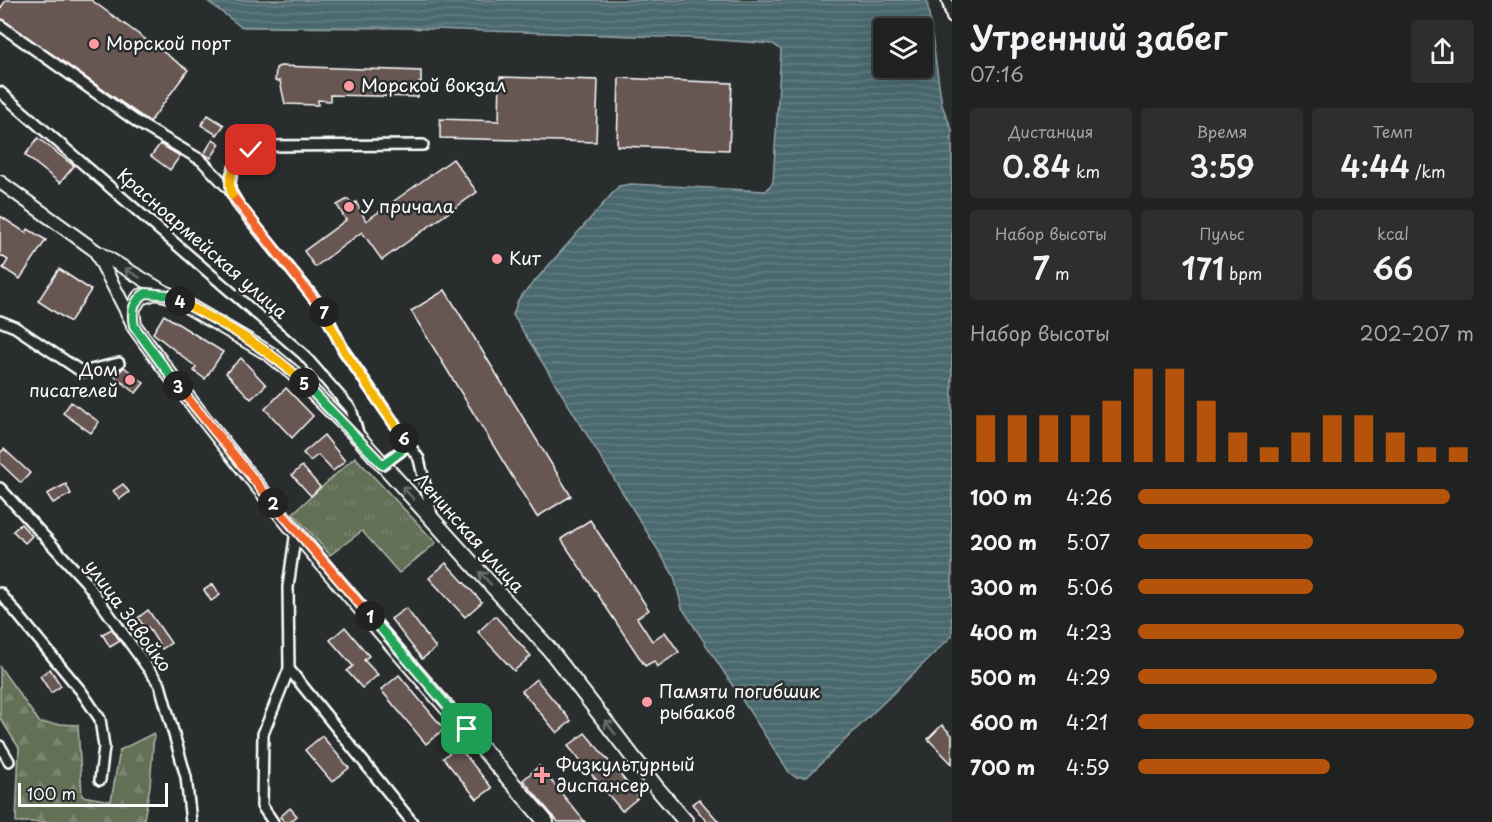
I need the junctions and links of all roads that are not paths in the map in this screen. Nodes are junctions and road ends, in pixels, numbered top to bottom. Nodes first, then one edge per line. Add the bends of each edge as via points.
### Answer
1 (947, 0) edge
2 (952, 18) edge
3 (0, 25) edge
4 (0, 92) edge
5 (423, 145) dead end
6 (0, 182) edge
7 (230, 190) junction
8 (96, 251) junction
9 (169, 295) junction
10 (0, 321) edge
11 (134, 326) junction
12 (120, 363) dead end
13 (404, 438) junction
14 (360, 439) junction
15 (383, 465) junction
16 (0, 488) edge
17 (434, 521) junction
18 (296, 531) junction
19 (0, 593) edge
20 (289, 669) junction
21 (0, 746) edge
22 (9, 760) dead end
23 (100, 780) dead end
24 (192, 822) edge
25 (273, 822) edge
26 (412, 822) edge
27 (546, 822) edge
28 (686, 822) edge

1 - 2 street
3 - 7 street, Красноармейская улица via 140,124 201,160
4 - 14 street, Красноармейская улица via 303,354 351,409
5 - 7 street via 260,146 248,151 237,163 230,178
6 - 8 main road, Ленинская улица
7 - 13 street, Красноармейская улица via 238,206 323,309 344,351
9 -> 8 main road, Ленинская улица
8 - 11 main road, Ленинская улица
9 - 11 main road via 156,292 140,297 132,309
9 - 14 main road, Ленинская улица via 270,354
10 - 12 street via 82,372
11 - 18 main road via 194,407
13 - 15 street via 401,451
13 - 17 street, Красноармейская улица via 418,459
14 - 15 main road, Ленинская улица
17 -> 15 main road, Ленинская улица
16 - 24 street, улица Завойко via 86,582 160,685 186,777
28 -> 17 main road, Ленинская улица via 550,650
18 - 20 street via 288,587
18 - 27 main road
19 - 23 street via 100,719 104,747
20 - 25 street via 263,734 262,806
20 - 26 street
21 - 22 street

